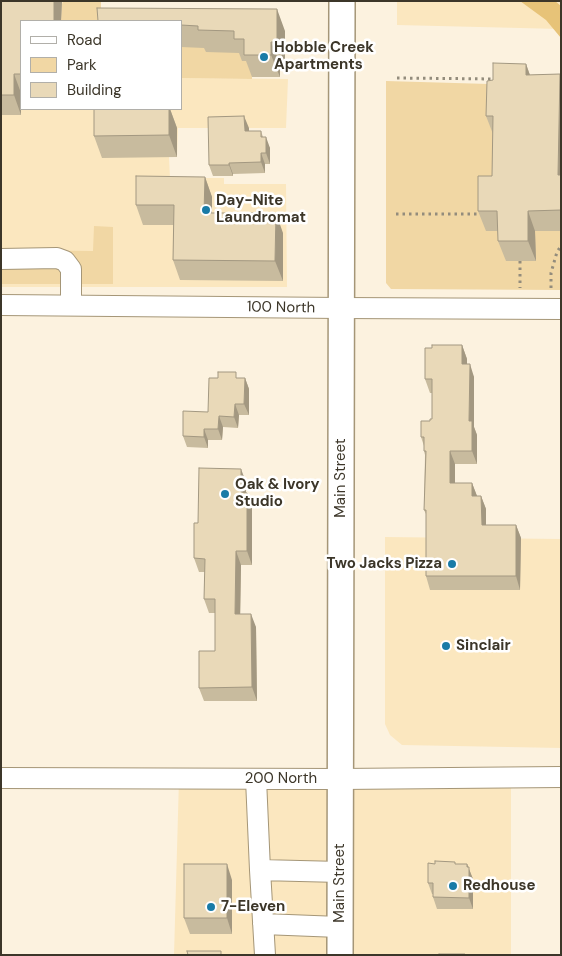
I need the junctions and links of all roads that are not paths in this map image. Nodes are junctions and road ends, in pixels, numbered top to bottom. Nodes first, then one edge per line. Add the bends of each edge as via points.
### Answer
1 (342, 1) edge
2 (1, 259) edge
3 (1, 305) edge
4 (70, 305) junction
5 (341, 308) junction
6 (561, 309) edge
7 (561, 777) edge
8 (1, 778) edge
9 (256, 779) junction
10 (340, 779) junction
11 (260, 870) junction
12 (340, 872) junction
13 (263, 924) junction
14 (339, 927) junction
15 (265, 955) edge
16 (340, 955) edge

1 - 5 main road, Main Street
2 - 4 street via 57,258 65,261 70,269
3 - 4 street, 100 North
4 - 5 street, 100 North
5 - 6 street, 100 North
5 - 10 main road, Main Street
7 - 10 street, 200 North
8 - 9 street, 200 North
9 - 10 street, 200 North
9 - 11 street
10 - 12 main road, Main Street
11 - 12 street
11 - 13 street
12 - 14 main road, Main Street
13 - 14 street
13 - 15 street
14 - 16 main road, Main Street

